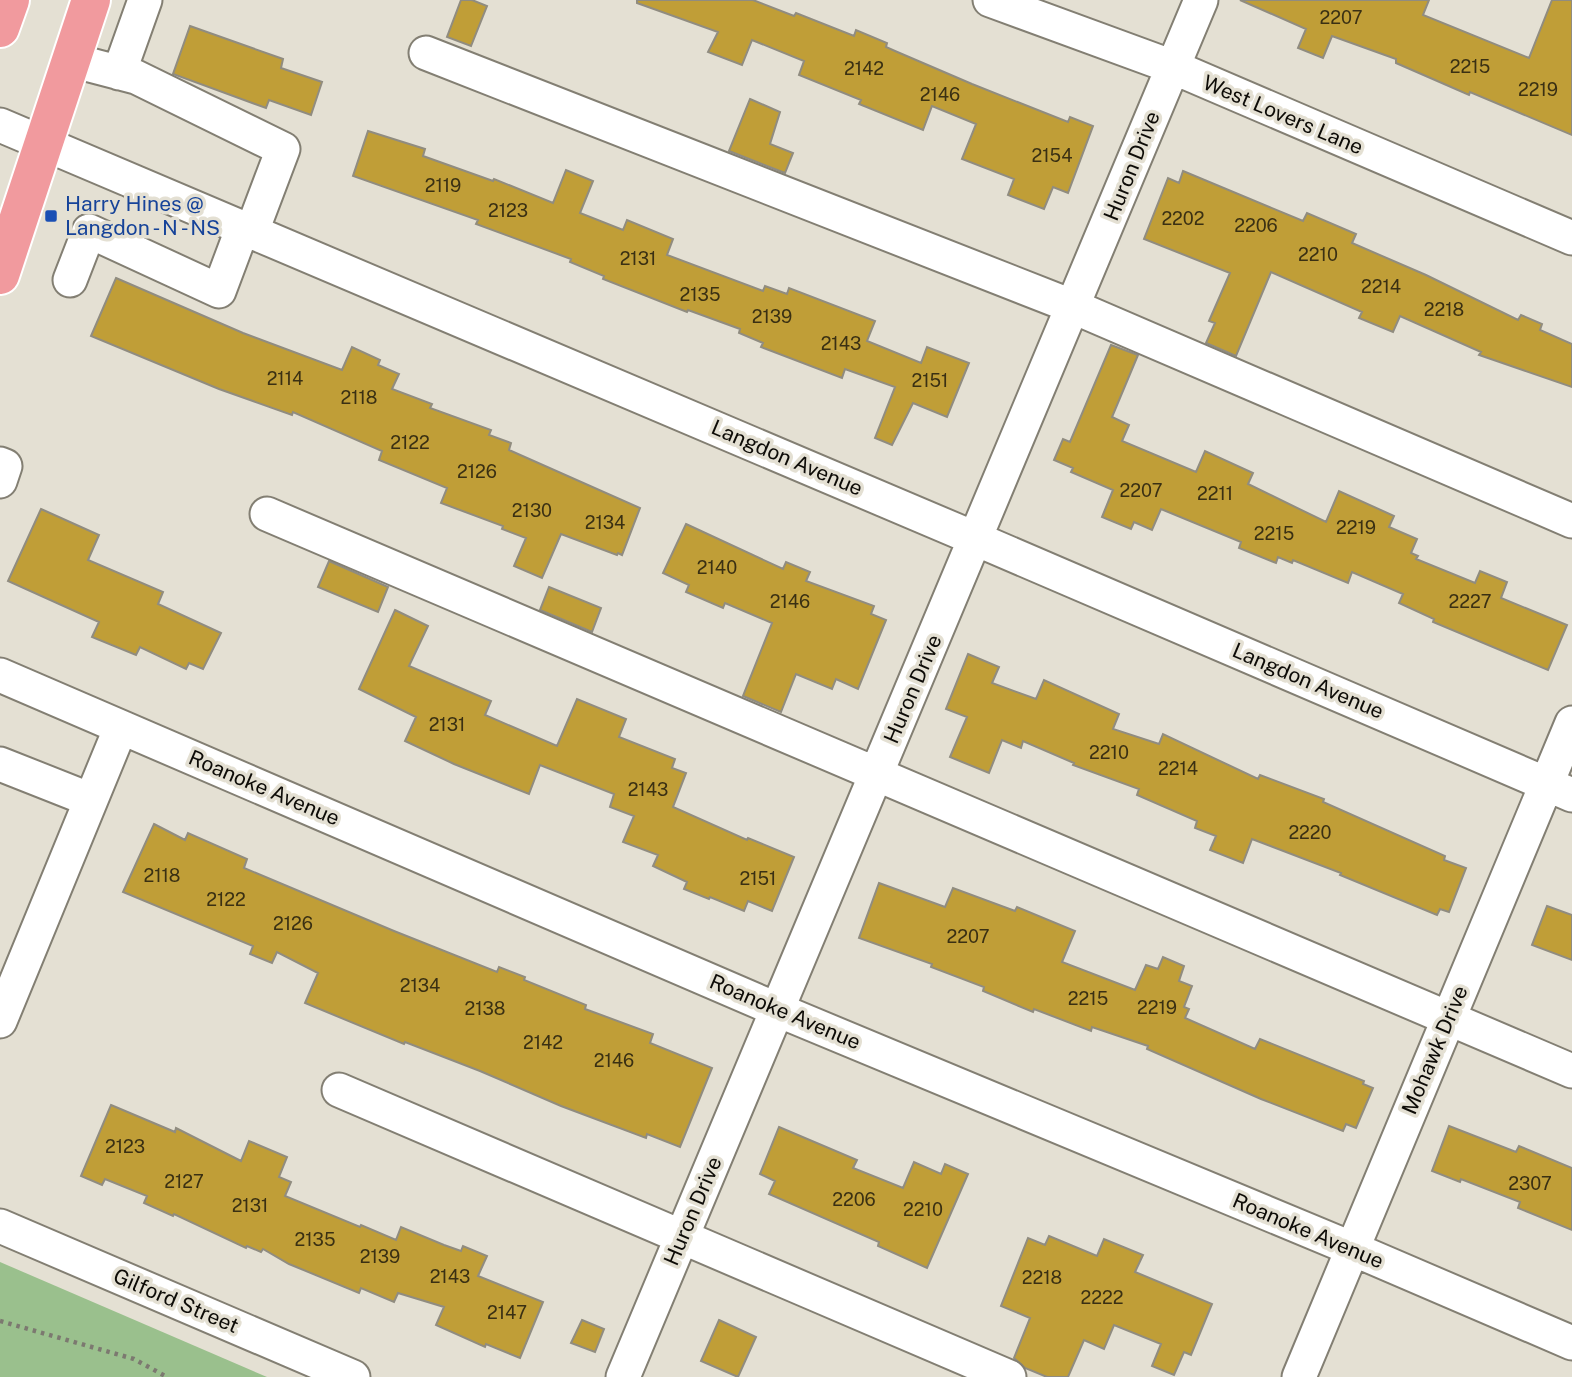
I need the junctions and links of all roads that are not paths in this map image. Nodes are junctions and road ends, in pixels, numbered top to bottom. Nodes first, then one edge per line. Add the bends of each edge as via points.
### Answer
1 (10, 0) edge
2 (91, 0) edge
3 (145, 0) edge
4 (990, 0) edge
5 (1201, 0) edge
6 (0, 28) edge
7 (426, 53) dead end
8 (71, 60) junction
9 (1173, 67) junction
10 (119, 73) junction
11 (0, 125) edge
12 (44, 142) junction
13 (247, 229) junction
14 (1572, 239) edge
15 (0, 275) edge
16 (70, 280) dead end
17 (1074, 307) junction
18 (0, 464) edge
19 (0, 481) edge
20 (267, 513) dead end
21 (1572, 521) edge
22 (976, 539) junction
23 (0, 675) edge
24 (1572, 723) edge
25 (121, 727) junction
26 (0, 764) edge
27 (878, 773) junction
28 (1559, 789) edge
29 (91, 800) junction
30 (778, 1010) junction
31 (1449, 1018) junction
32 (0, 1021) edge
33 (1572, 1071) edge
34 (339, 1090) dead end
35 (0, 1226) edge
36 (683, 1236) junction
37 (1353, 1249) junction
38 (1572, 1343) edge
39 (353, 1377) edge
40 (623, 1377) edge
41 (1009, 1377) edge
42 (1299, 1377) edge

1 - 6 main road
2 - 8 main road
3 - 10 street
4 - 9 street, West Lovers Lane
5 - 9 street, Huron Drive
7 - 17 street
8 - 10 street
8 - 12 main road
9 - 14 street, West Lovers Lane
9 - 17 street, Huron Drive
10 - 13 street via 136,77 283,149
11 - 12 street, Langdon Avenue
12 - 13 street, Langdon Avenue
12 - 15 main road
13 - 16 street via 219,291 89,231
13 - 22 street, Langdon Avenue
17 - 21 street
17 - 22 street, Huron Drive
18 - 19 street via 5,466
20 - 27 street
22 - 27 street, Huron Drive
22 - 28 street, Langdon Avenue
23 - 25 street, Roanoke Avenue
24 - 28 street, Mohawk Drive
25 - 29 street
25 - 30 street, Roanoke Avenue
26 - 29 street
27 - 30 street, Huron Drive
27 - 31 street
28 - 31 street, Mohawk Drive
29 - 32 street
30 - 36 street, Huron Drive
30 - 37 street, Roanoke Avenue
31 - 33 street
31 - 37 street, Mohawk Drive
34 - 36 street
35 - 39 street, Gilford Street
36 - 40 street, Huron Drive
36 - 41 street
37 - 38 street, Roanoke Avenue
37 - 42 street, Mohawk Drive

